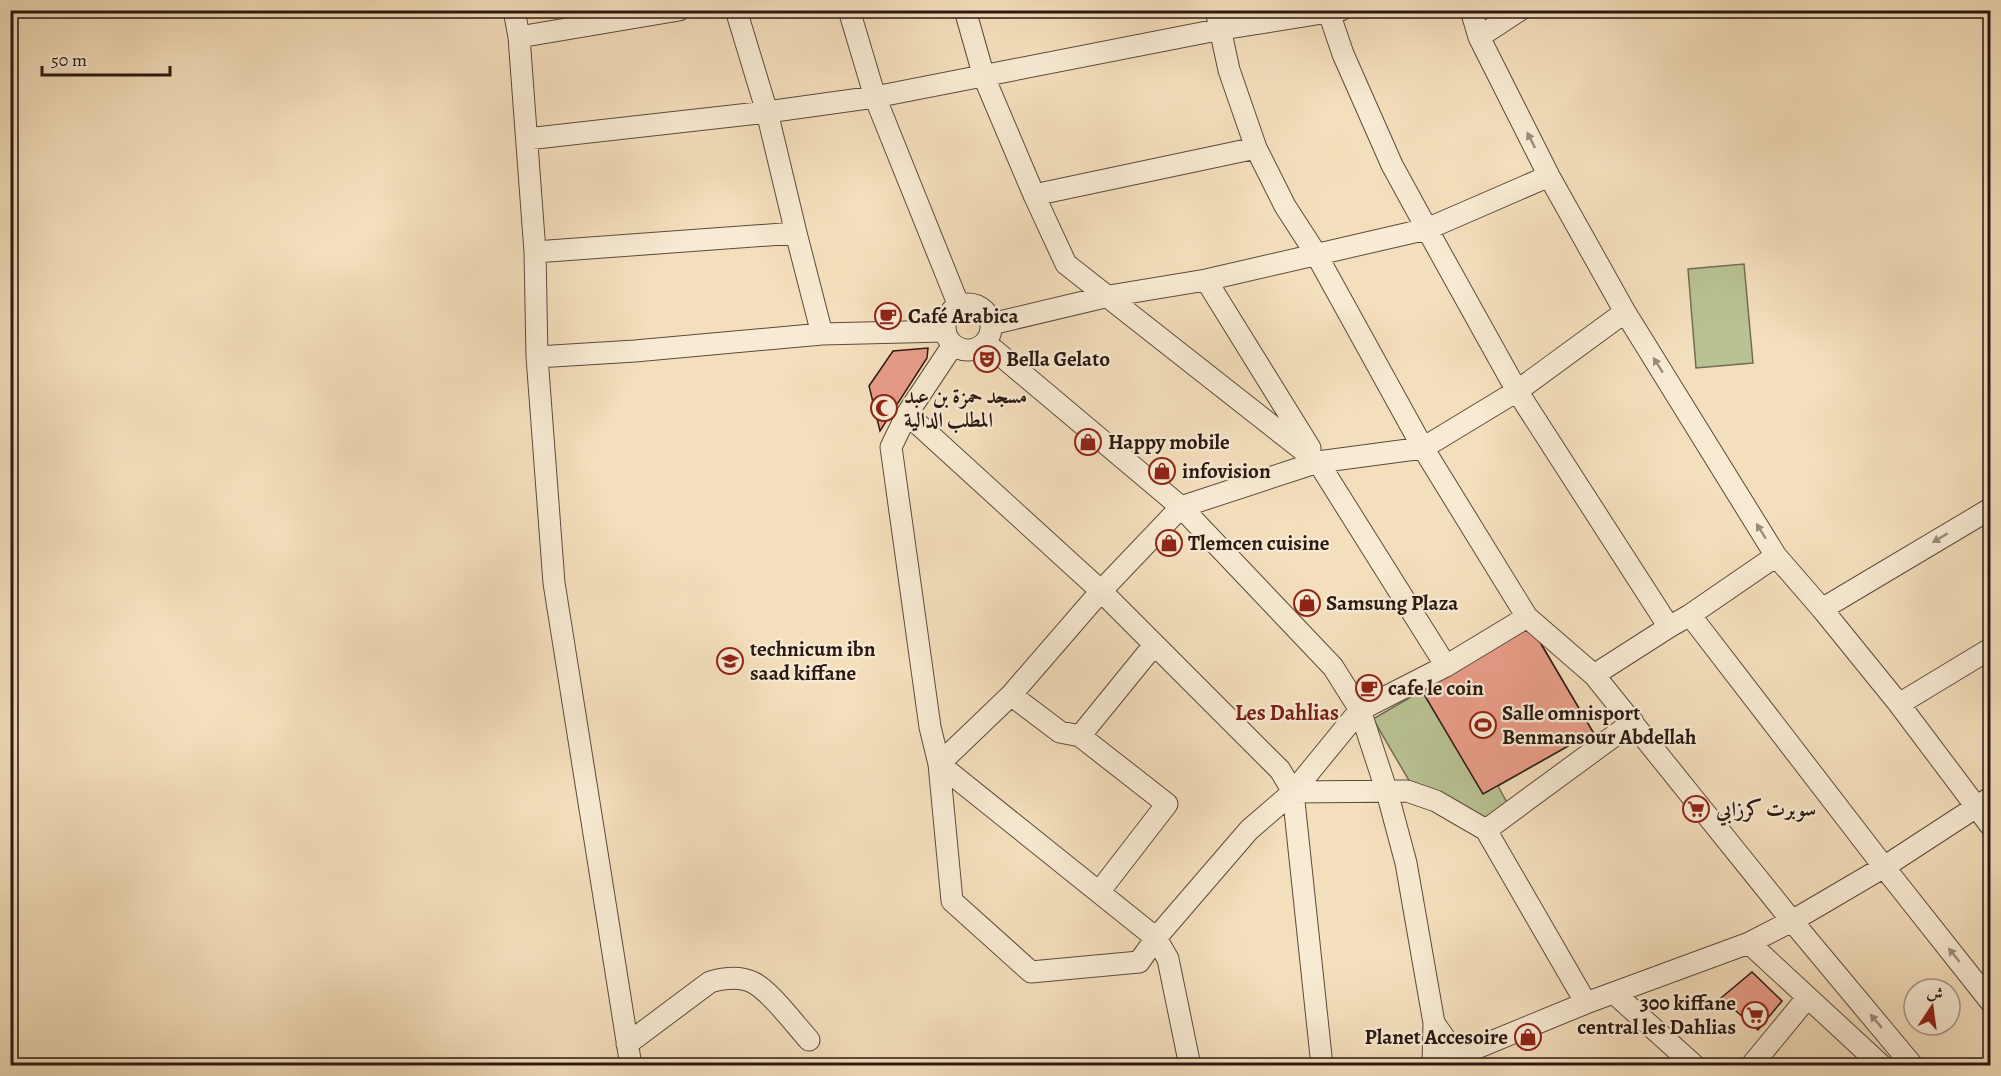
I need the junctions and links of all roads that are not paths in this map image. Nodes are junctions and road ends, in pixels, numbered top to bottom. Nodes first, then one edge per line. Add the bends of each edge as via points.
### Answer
1 (514, 10) edge
2 (679, 10) edge
3 (736, 10) edge
4 (849, 10) edge
5 (965, 10) edge
6 (1471, 10) edge
7 (1520, 10) edge
8 (1333, 12) edge
9 (1219, 20) edge
10 (519, 36) junction
11 (1479, 37) junction
12 (984, 77) junction
13 (875, 97) junction
14 (767, 112) junction
15 (527, 139) junction
16 (1256, 148) junction
17 (1549, 176) junction
18 (1034, 195) junction
19 (1427, 229) junction
20 (796, 233) junction
21 (535, 252) junction
22 (1316, 254) junction
23 (1206, 280) junction
24 (1109, 296) junction
25 (959, 306) junction
26 (1625, 312) junction
27 (988, 333) junction
28 (822, 334) junction
29 (949, 338) junction
30 (537, 357) junction
31 (1517, 391) junction
32 (907, 414) junction
33 (1423, 448) junction
34 (1318, 462) junction
35 (1181, 507) junction
36 (1990, 509) edge
37 (1776, 556) junction
38 (1101, 591) junction
39 (1822, 609) junction
40 (1690, 615) junction
41 (1527, 617) junction
42 (1669, 627) junction
43 (1154, 645) junction
44 (1990, 649) edge
45 (1446, 666) junction
46 (1594, 675) junction
47 (1011, 695) junction
48 (1899, 704) junction
49 (1360, 710) junction
50 (1633, 722) junction
51 (1080, 736) junction
52 (939, 764) junction
53 (1293, 792) junction
54 (1387, 792) junction
55 (1984, 802) edge
56 (1990, 825) edge
57 (1486, 830) junction
58 (1884, 867) junction
59 (1099, 892) junction
60 (1792, 921) junction
61 (1156, 938) junction
62 (1749, 943) junction
63 (1615, 994) junction
64 (1807, 998) junction
65 (1990, 1001) edge
66 (1586, 1004) junction
67 (1434, 1023) junction
68 (809, 1040) dead end
69 (627, 1044) junction
70 (1457, 1062) edge
71 (631, 1065) edge
72 (1190, 1065) edge
73 (1322, 1065) edge
74 (1433, 1065) edge
75 (1695, 1065) edge
76 (1751, 1065) edge
77 (1882, 1065) edge
78 (1913, 1065) edge

1 - 10 street
2 - 10 street
3 - 14 street
4 - 13 street
5 - 12 street
6 - 11 street
7 - 11 street
8 - 9 street
8 - 19 street via 1343,54 1392,165
9 - 12 street
9 - 16 street via 1229,70
10 - 15 street
17 -> 11 street
12 - 13 street
12 - 18 street
13 - 14 street
13 - 25 street
14 - 15 street
14 - 20 street
15 - 21 street
16 - 18 street
16 - 22 street
17 - 19 street
17 - 26 street
18 - 24 street via 1066,264
19 - 22 street
19 - 31 street
20 - 21 street
20 - 28 street
21 - 30 street
22 - 23 street
22 - 33 street
23 - 24 street
23 - 34 street
24 - 27 street
24 - 34 street
25 - 27 street via 973,304 985,311
25 - 29 street via 948,316
26 - 31 street
37 -> 26 street
27 - 29 street via 973,350 959,349
27 - 35 street
28 - 29 street
28 - 30 street
29 - 32 street
30 - 69 street via 554,583
31 - 33 street
31 - 42 street
32 - 38 street
32 - 52 street via 891,447 930,727
33 - 34 street
33 - 41 street
34 - 35 street
34 - 45 street
35 - 38 street
35 - 49 street via 1333,667
36 -> 39 street
37 - 39 street
37 - 40 street
38 - 43 street
38 - 47 street
39 - 48 street
40 - 42 street
40 - 58 street
41 - 45 street
41 - 46 street
42 - 46 street
43 - 51 street
43 - 53 street via 1280,770
44 - 48 street
45 - 49 street
46 - 50 street
47 - 51 street via 1060,732
47 - 52 street
48 - 55 street
49 - 53 street
49 - 54 street
50 - 57 street
50 - 60 street
51 - 59 street via 1167,804
52 - 59 street
52 - 61 street via 952,901 1031,972 1139,962
53 - 54 street
53 - 61 street via 1249,830
53 - 73 street
54 - 57 street via 1407,791 1436,801
54 - 67 street via 1406,863
55 - 56 street
55 - 58 street
57 - 66 street
58 - 60 street
65 -> 58 street
59 - 61 street
60 - 62 street
78 -> 60 street
61 - 72 street via 1168,959
62 - 63 street
62 - 64 street
63 - 66 street
63 - 75 street
64 - 76 street
64 - 77 street
66 - 70 street
67 - 70 street
67 - 74 street
68 - 69 street via 763,990 752,982 725,978 710,982
69 - 71 street

